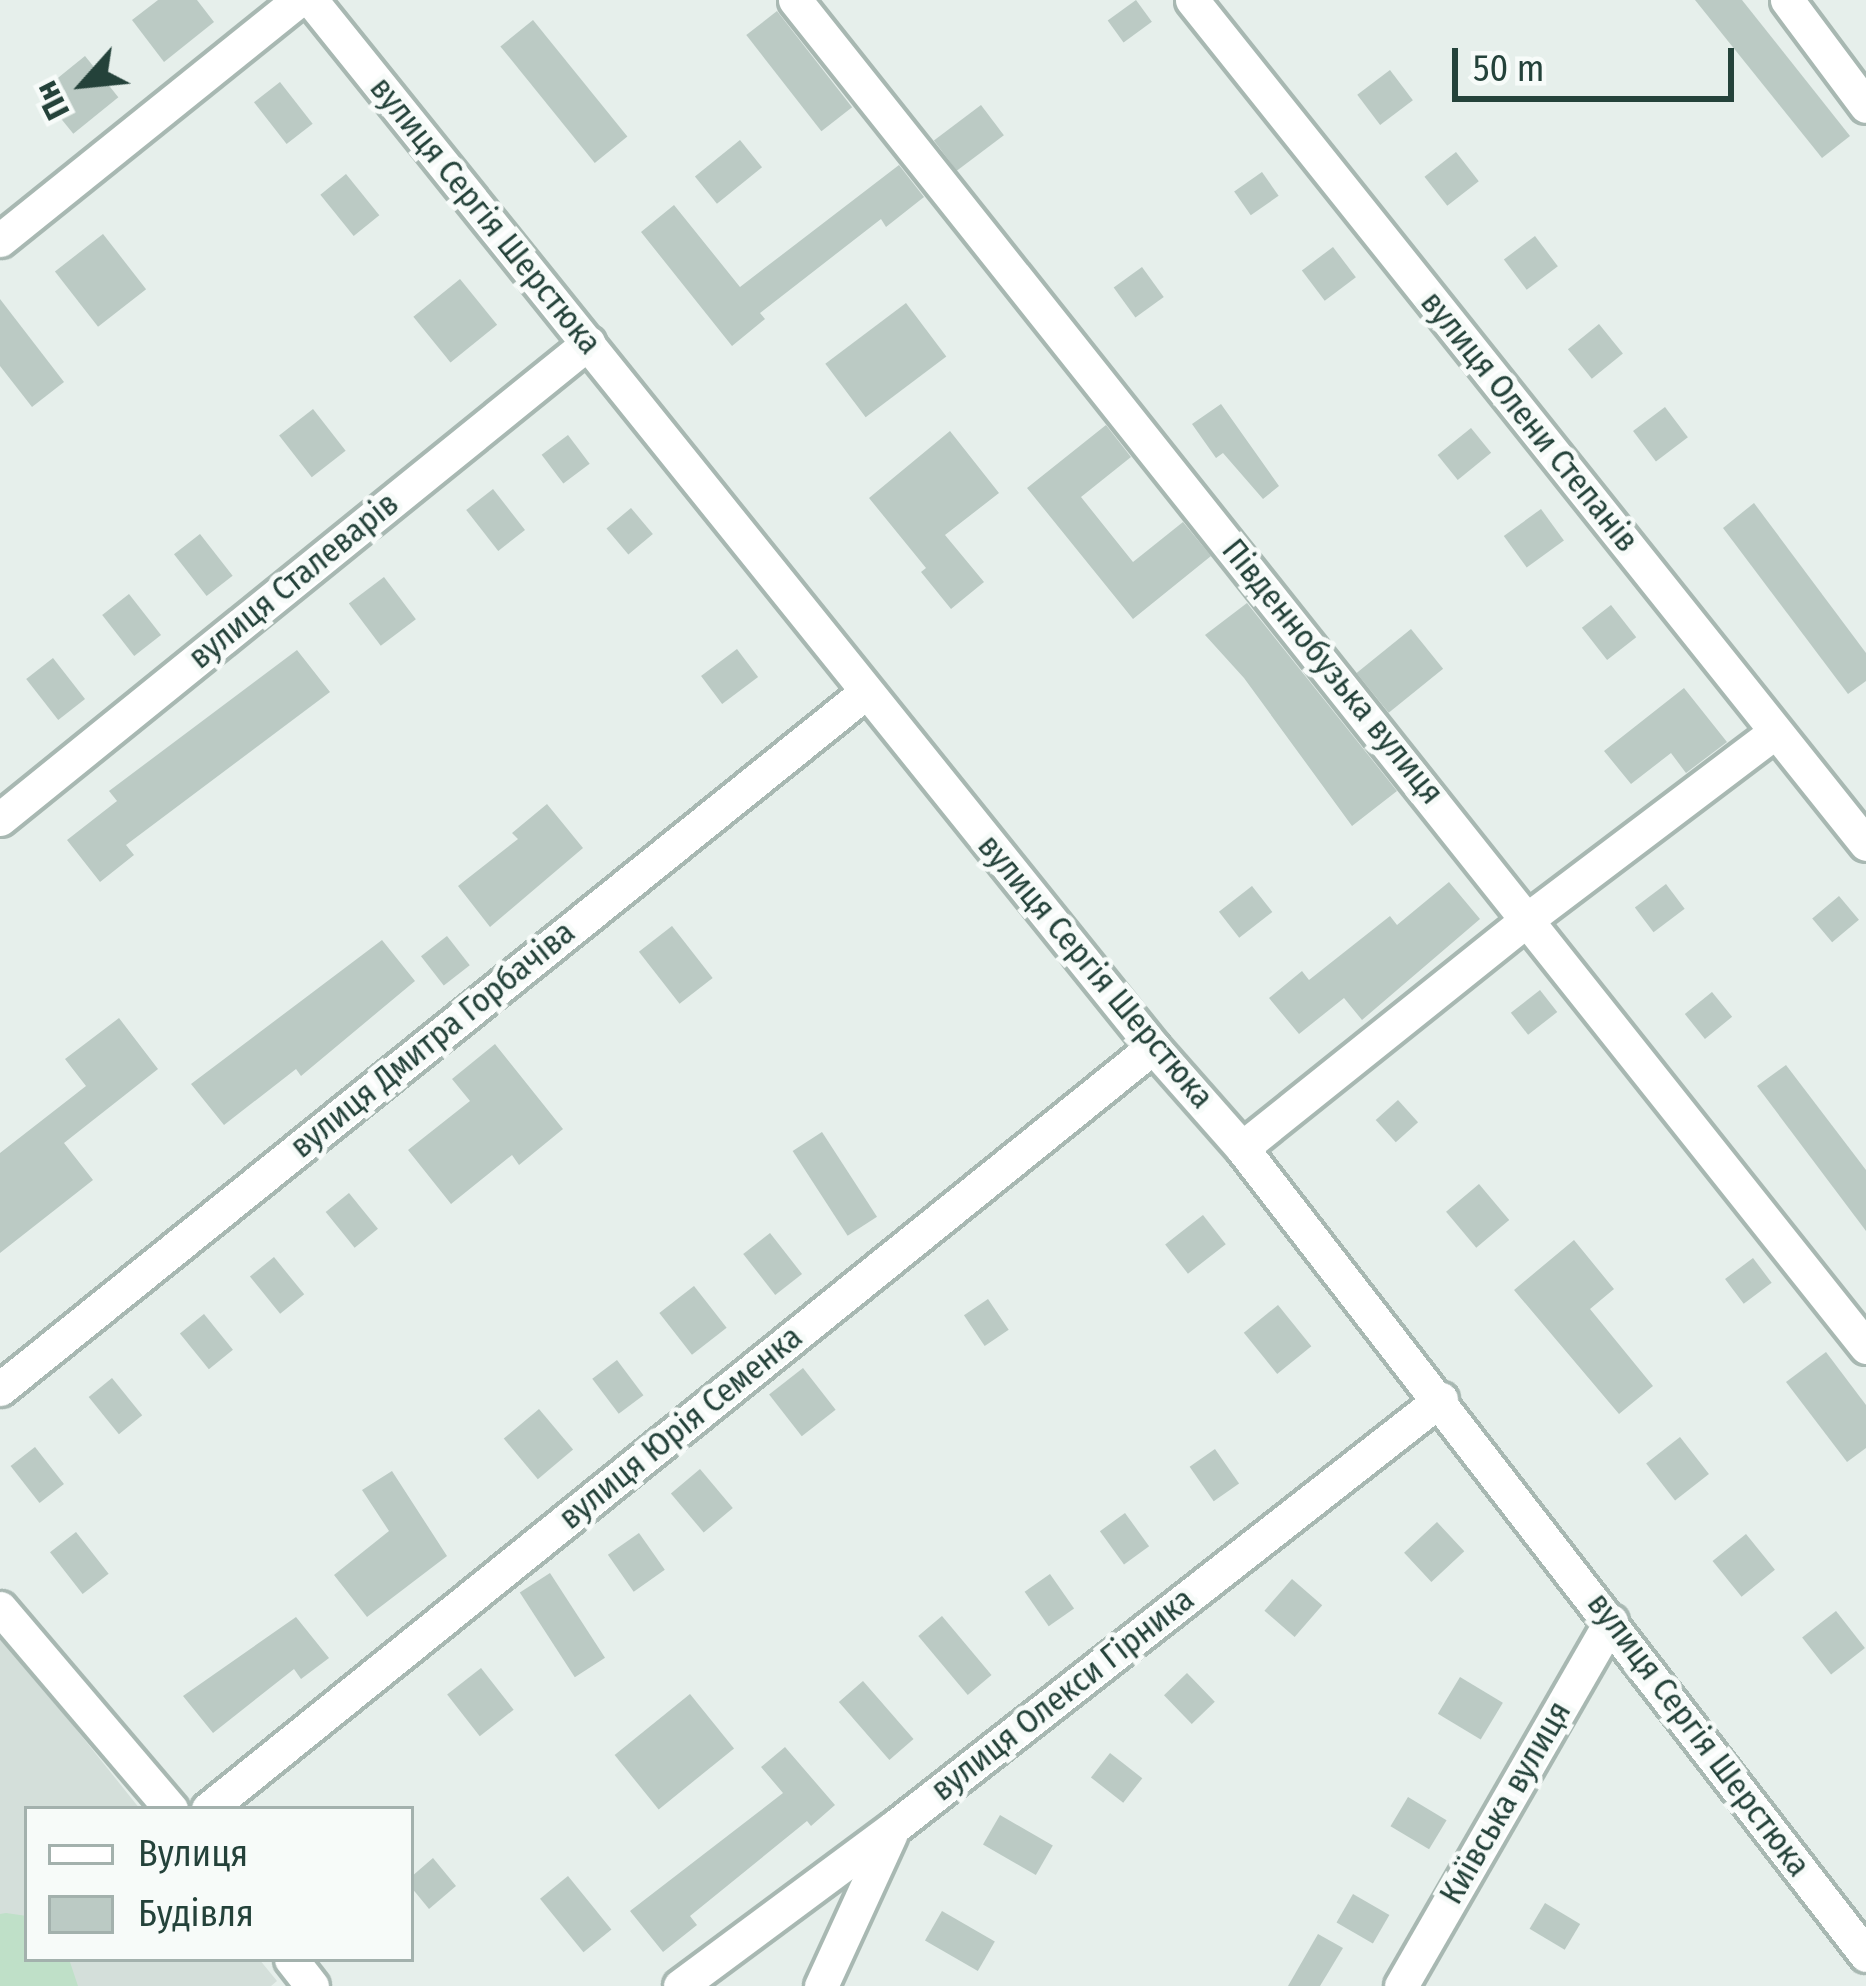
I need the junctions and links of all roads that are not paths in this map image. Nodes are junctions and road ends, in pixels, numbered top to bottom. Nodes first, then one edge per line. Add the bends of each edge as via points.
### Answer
1 (298, 0) edge
2 (311, 0) edge
3 (795, 0) edge
4 (1192, 0) edge
5 (1787, 0) edge
6 (1866, 106) edge
7 (0, 240) edge
8 (587, 343) junction
9 (866, 692) junction
10 (1774, 733) junction
11 (0, 820) edge
12 (1866, 844) edge
13 (1529, 918) junction
14 (1153, 1047) junction
15 (1242, 1148) junction
16 (1866, 1347) edge
17 (0, 1389) edge
18 (1441, 1399) junction
19 (0, 1608) edge
20 (1612, 1621) junction
21 (168, 1806) edge
22 (212, 1806) edge
23 (893, 1828) junction
24 (1866, 1955) edge
25 (293, 1962) edge
26 (312, 1986) edge
27 (680, 1986) edge
28 (821, 1986) edge
29 (1401, 1986) edge

1 - 7 street
2 - 8 street, вулиця Сергія Шерстюка
3 - 13 street, Південнобузька вулиця
4 - 10 street, вулиця Олени Степанів
5 - 6 street
8 - 9 street, вулиця Сергія Шерстюка
8 - 11 street, вулиця Сталеварів
9 - 14 street, вулиця Сергія Шерстюка
9 - 17 street, вулиця Дмитра Горбачіва
10 - 12 street, вулиця Олени Степанів
10 - 13 street
13 - 15 street
13 - 16 street, Південнобузька вулиця
14 - 15 street, вулиця Сергія Шерстюка
14 - 22 street, вулиця Юрія Семенка
15 - 18 street, вулиця Сергія Шерстюка
18 - 20 street, вулиця Сергія Шерстюка
18 - 23 street, вулиця Олекси Гірника
19 - 21 street
20 - 24 street, вулиця Сергія Шерстюка
20 - 29 street, Київська вулиця
23 - 27 street, вулиця Олекси Гірника
23 - 28 street
25 - 26 street

